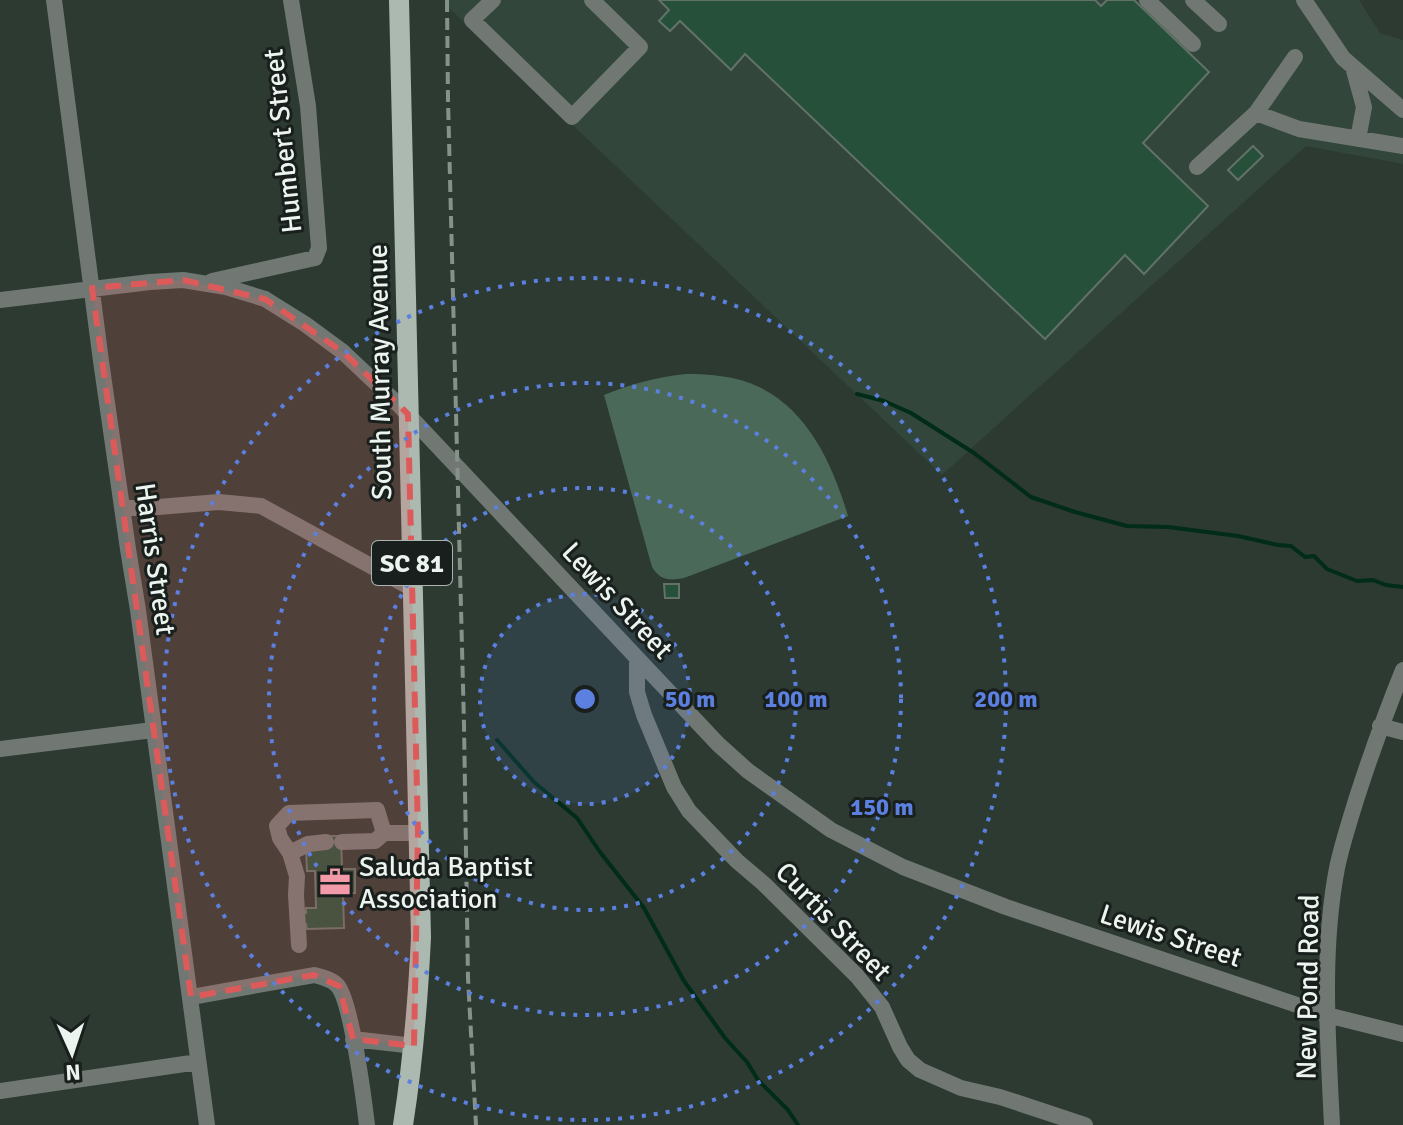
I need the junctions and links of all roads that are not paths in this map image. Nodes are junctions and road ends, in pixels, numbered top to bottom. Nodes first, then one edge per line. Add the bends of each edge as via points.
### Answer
1 (54, 0) edge
2 (291, 0) edge
3 (399, 0) edge
4 (493, 0) edge
5 (592, 0) edge
6 (1147, 0) edge
7 (1193, 0) edge
8 (1304, 0) edge
9 (1219, 24) dead end
10 (1193, 44) dead end
11 (1295, 57) dead end
12 (1353, 67) junction
13 (1388, 97) junction
14 (1364, 107) junction
15 (1403, 110) edge
16 (1256, 113) junction
17 (1358, 139) junction
18 (1403, 146) edge
19 (1197, 167) dead end
20 (203, 283) junction
21 (92, 288) junction
22 (0, 300) edge
23 (408, 414) junction
24 (123, 508) junction
25 (413, 589) junction
26 (637, 659) junction
27 (1403, 670) edge
28 (1380, 726) junction
29 (153, 730) junction
30 (1403, 732) edge
31 (0, 749) edge
32 (384, 833) junction
33 (418, 833) junction
34 (290, 853) junction
35 (299, 945) dead end
36 (191, 997) junction
37 (1327, 1015) junction
38 (1403, 1034) edge
39 (353, 1039) junction
40 (414, 1046) junction
41 (198, 1062) junction
42 (0, 1091) edge
43 (207, 1125) edge
44 (367, 1125) edge
45 (403, 1125) edge
46 (1085, 1125) edge
47 (1332, 1125) edge

1 - 21 street, Harris Street
2 - 20 street, Humbert Street via 308,106 319,248 315,258
3 - 23 main road, South Murray Avenue / SC 81
4 - 5 street via 472,20 572,117 640,47
6 - 10 street
7 - 9 street
8 - 12 street
11 - 16 street
12 - 13 street
12 - 14 street
13 - 14 street
13 - 15 street
14 - 17 street
16 - 17 street via 1299,129
16 - 19 street
17 - 18 street
20 - 21 street, Lewis Street
20 - 23 street, Lewis Street via 265,299 305,324
21 - 22 street, Lewis Street
21 - 24 street, Harris Street
23 - 25 main road, South Murray Avenue / SC 81
23 - 26 street, Lewis Street
24 - 25 street via 219,502 261,506
24 - 29 street, Harris Street
25 - 33 main road, South Murray Avenue / SC 81
26 - 37 street, Lewis Street via 748,771 831,830 903,867 1006,907
26 - 46 street, Curtis Street via 637,692 644,715 689,811 857,976 882,1007 908,1060 961,1088
27 - 28 street, New Pond Road
28 - 30 street
28 - 37 street, New Pond Road via 1337,869
29 - 31 street
29 - 36 street, Harris Street
32 - 33 street
32 - 34 street via 375,841 308,844
32 - 34 street via 377,810 289,813 277,826
33 - 40 main road, South Murray Avenue / SC 81 via 421,937
34 - 35 street via 297,876
36 - 39 street via 314,975 339,986
36 - 41 street, Harris Street
37 - 38 street, Lewis Street
37 - 47 street, New Pond Road
39 - 40 street
39 - 44 street
40 - 45 main road, South Murray Avenue / SC 81
41 - 42 street
41 - 43 street, Harris Street

